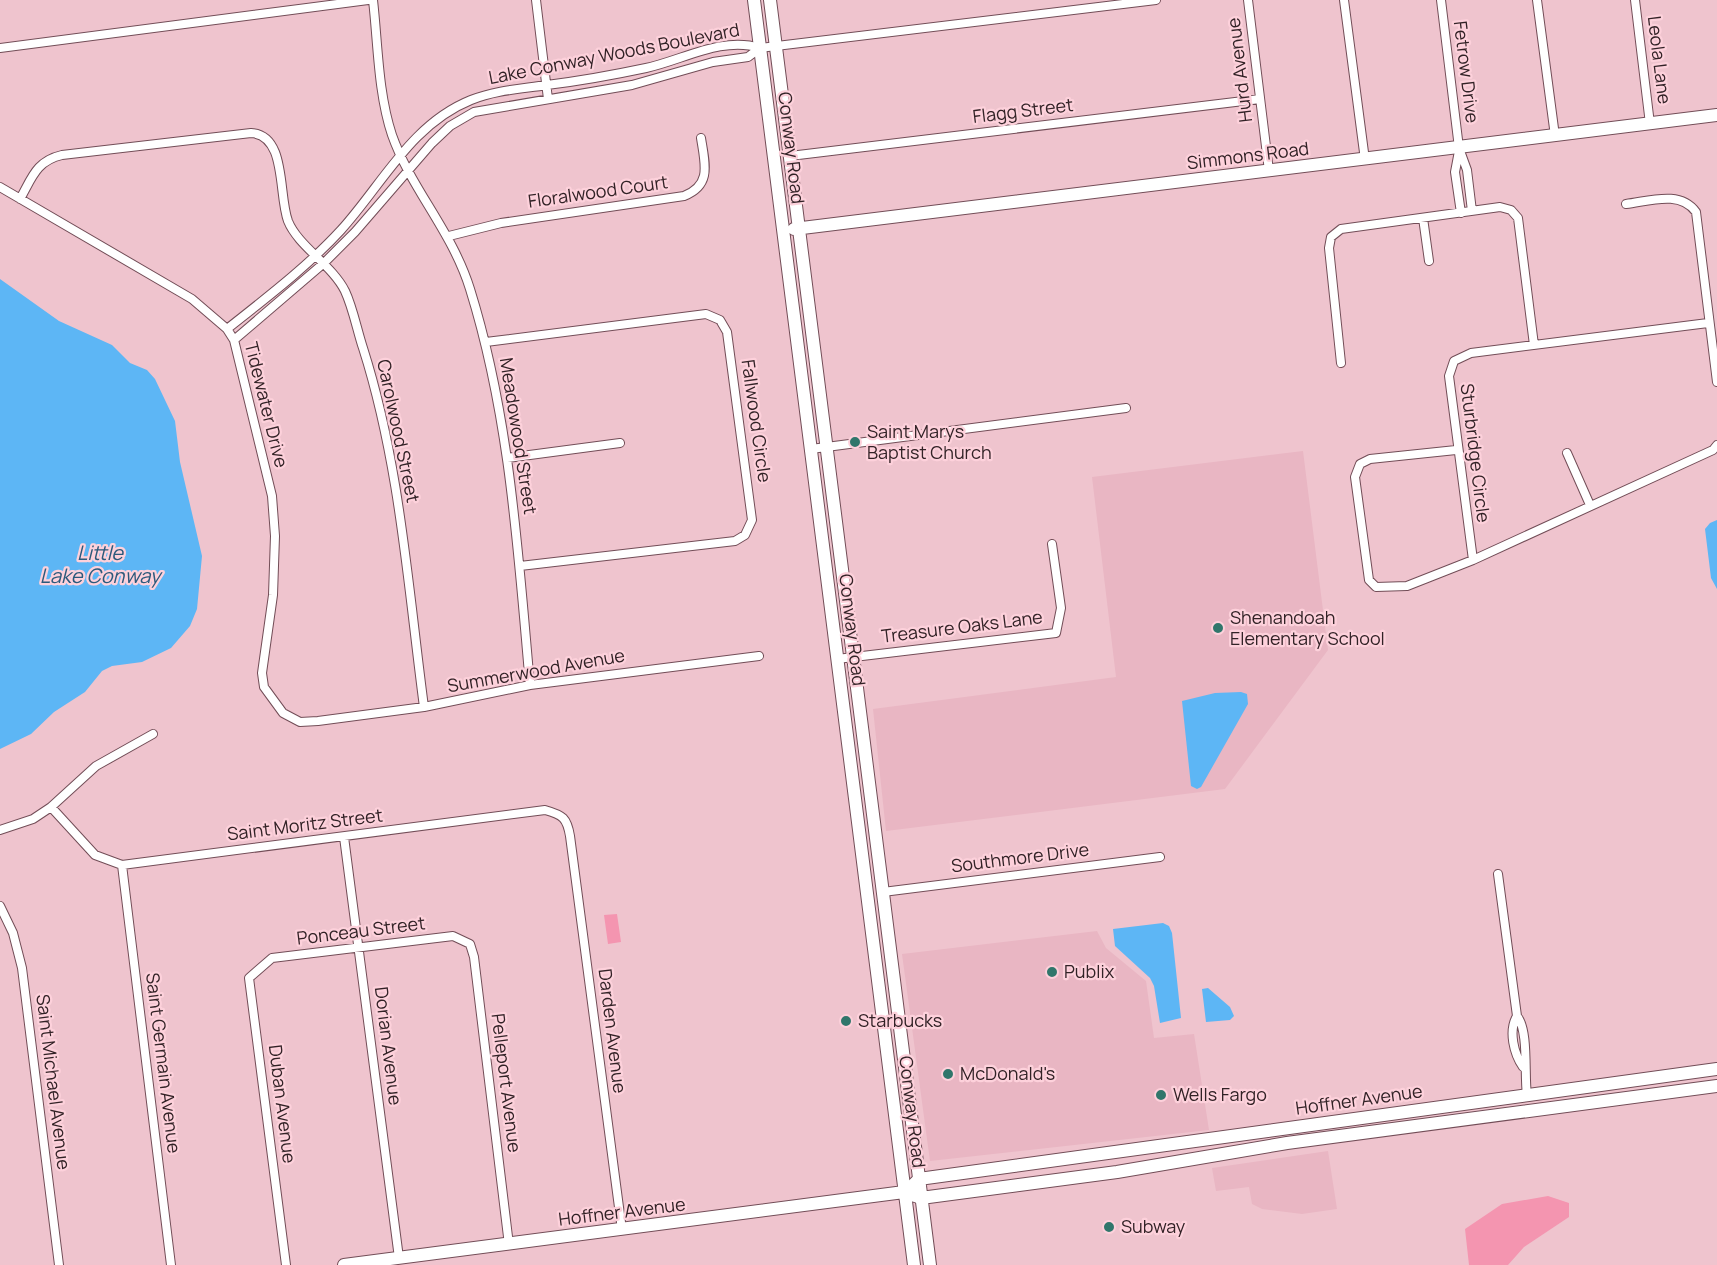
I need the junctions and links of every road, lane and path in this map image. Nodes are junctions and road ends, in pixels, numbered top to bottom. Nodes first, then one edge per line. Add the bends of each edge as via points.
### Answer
1 (368, 0) edge
2 (373, 0) edge
3 (536, 0) edge
4 (754, 0) edge
5 (770, 0) edge
6 (1156, 0) edge
7 (1248, 0) edge
8 (1344, 0) edge
9 (1441, 0) edge
10 (1538, 0) edge
11 (1635, 0) edge
12 (776, 46) junction
13 (0, 48) edge
14 (760, 48) junction
15 (547, 86) junction
16 (548, 99) junction
17 (1260, 99) junction
18 (1717, 116) edge
19 (1650, 124) junction
20 (1555, 136) junction
21 (701, 138) dead end
22 (1459, 148) junction
23 (401, 155) junction
24 (790, 156) junction
25 (1365, 160) junction
26 (409, 169) junction
27 (1269, 171) junction
28 (0, 187) edge
29 (20, 199) junction
30 (1626, 204) dead end
31 (1472, 211) junction
32 (1461, 213) junction
33 (1423, 218) junction
34 (800, 228) junction
35 (783, 230) junction
36 (449, 236) junction
37 (316, 255) junction
38 (1429, 261) dead end
39 (324, 263) junction
40 (1708, 323) junction
41 (227, 328) junction
42 (234, 340) junction
43 (486, 342) junction
44 (1534, 345) junction
45 (1341, 363) dead end
46 (1717, 382) edge
47 (1126, 408) dead end
48 (620, 443) dead end
49 (1717, 445) edge
50 (827, 447) junction
51 (811, 449) junction
52 (1456, 450) junction
53 (1567, 453) dead end
54 (507, 458) junction
55 (1590, 505) junction
56 (1052, 544) dead end
57 (1473, 560) junction
58 (520, 566) junction
59 (759, 656) dead end
60 (853, 657) junction
61 (837, 659) junction
62 (530, 684) junction
63 (424, 707) junction
64 (318, 721) joint
65 (153, 734) dead end
66 (855, 803) junction
67 (872, 804) junction
68 (51, 807) junction
69 (857, 820) junction
70 (0, 830) edge
71 (570, 836) joint
72 (344, 837) junction
73 (1160, 857) dead end
74 (122, 865) junction
75 (1498, 874) dead end
76 (866, 891) junction
77 (883, 892) junction
78 (0, 906) edge
79 (453, 936) joint
80 (358, 949) junction
81 (272, 958) joint
82 (876, 967) junction
83 (892, 967) junction
84 (900, 1029) junction
85 (1717, 1069) edge
86 (1717, 1076) edge
87 (1661, 1077) junction
88 (1717, 1086) edge
89 (1658, 1094) junction
90 (1527, 1095) junction
91 (1590, 1103) junction
92 (1381, 1114) junction
93 (1282, 1129) junction
94 (1287, 1143) junction
95 (1240, 1151) junction
96 (919, 1179) junction
97 (904, 1192) junction
98 (921, 1198) junction
99 (622, 1230) junction
100 (509, 1245) junction
101 (399, 1258) junction
102 (59, 1265) edge
103 (171, 1265) edge
104 (286, 1265) edge
105 (344, 1265) edge
106 (914, 1265) edge
107 (930, 1265) edge

1 - 13 street
2 - 23 street, Meadowood Street via 385,107
3 - 15 street
4 - 14 main road, Conway Road
5 - 12 main road, Conway Road
6 - 12 street
7 - 17 street, Hurd Avenue
8 - 25 street
9 - 22 street, Fetrow Drive
10 - 20 street
11 - 19 street, Leola Lane
12 - 14 street
12 - 24 main road, Conway Road
14 - 15 street, Lake Conway Woods Boulevard via 747,44 726,46 645,69
14 - 16 street, Lake Conway Woods Boulevard via 748,57 713,62 660,79
14 - 35 main road, Conway Road
15 - 16 street
15 - 23 street, Lake Conway Woods Boulevard via 502,90 471,100 444,113
16 - 26 street, Lake Conway Woods Boulevard via 474,111 450,126
17 - 24 street, Flagg Street
17 - 27 street, Hurd Avenue
18 - 19 main road, Simmons Road
19 - 20 main road, Simmons Road
20 - 22 main road, Simmons Road
21 - 36 street, Floralwood Court via 706,174 694,192 684,196 501,223
22 - 25 main road, Simmons Road
22 - 31 street via 1467,170
22 - 32 street via 1455,172
23 - 26 street, Meadowood Street
23 - 37 street, Lake Conway Woods Boulevard
24 - 34 main road, Conway Road
25 - 27 main road, Simmons Road
26 - 36 street, Meadowood Street
26 - 39 street, Lake Conway Woods Boulevard
27 - 34 main road, Simmons Road
28 - 29 street, Tidewater Drive
29 - 37 street, Carolwood Street via 47,159 262,133 276,150 288,222
29 - 41 street, Tidewater Drive via 192,299
30 - 40 street via 1675,198 1689,202 1696,212
31 - 32 street
31 - 44 street via 1500,207 1511,210 1518,218
32 - 33 street
33 - 38 street
33 - 45 street via 1341,229 1331,237
34 - 35 main road, Simmons Road
34 - 50 main road, Conway Road
35 - 51 main road, Conway Road
36 - 43 street, Meadowood Street
37 - 39 street, Carolwood Street
37 - 41 street, Lake Conway Woods Boulevard
39 - 42 street, Lake Conway Woods Boulevard
39 - 63 street, Carolwood Street via 345,291 376,389 393,472
40 - 44 street, Sturbridge Circle
40 - 46 street
41 - 42 street, Tidewater Drive
42 - 64 street, Tidewater Drive via 272,496 273,595 262,673 264,687 283,713 300,722
43 - 54 street, Meadowood Street via 500,401
43 - 58 street, Fallwood Circle via 706,314 720,320 727,332 753,520 745,535 735,542
44 - 52 street, Sturbridge Circle via 1471,353 1455,361 1449,376
47 - 50 street
48 - 54 street
49 - 55 street, Sturbridge Circle
50 - 51 street
50 - 60 main road, Conway Road
51 - 61 main road, Conway Road
52 - 57 street, Sturbridge Circle
52 - 57 street via 1370,459 1360,464 1355,477 1369,580 1376,587 1407,586
53 - 55 street
54 - 58 street, Meadowood Street
55 - 57 street, Sturbridge Circle
56 - 60 street, Treasure Oaks Lane via 1061,608 1056,633
58 - 62 street, Meadowood Street
59 - 62 street, Summerwood Avenue
60 - 61 street, Treasure Oaks Lane
60 - 67 main road, Conway Road
61 - 66 main road, Conway Road
62 - 63 street, Summerwood Avenue
63 - 64 street, Summerwood Avenue
65 - 68 street via 96,766
66 - 67 street
66 - 69 main road, Conway Road
67 - 69 street
67 - 77 main road, Conway Road
68 - 70 street via 33,819
68 - 74 street, Saint Moritz Street via 95,855
69 - 76 main road, Conway Road
71 - 72 street, Saint Moritz Street via 567,820 546,810
71 - 99 street, Darden Avenue
72 - 74 street, Saint Moritz Street
72 - 80 street, Dorian Avenue
73 - 77 street, Southmore Drive
74 - 103 street, Saint Germain Avenue
75 - 90 street via 1517,1016 1522,1022
76 - 82 main road, Conway Road
76 - 83 main road via 876,913 881,957
77 - 83 main road, Conway Road
78 - 102 street, Saint Michael Avenue via 13,933 22,968
79 - 80 street, Ponceau Street
79 - 100 street, Pelleport Avenue via 470,944 474,957
80 - 81 street, Ponceau Street
80 - 101 street, Dorian Avenue
81 - 104 street, Duban Avenue via 249,978
82 - 84 main road via 887,981 891,1010
82 - 97 main road, Conway Road
83 - 84 main road, Conway Road
84 - 96 main road, Conway Road
85 - 87 main road, Hoffner Avenue
86 - 89 main road via 1677,1081
87 - 90 main road, Hoffner Avenue
87 - 91 main road via 1596,1093
88 - 89 main road, Hoffner Avenue
89 - 91 main road, Hoffner Avenue
90 - 92 main road, Hoffner Avenue
91 - 94 main road, Hoffner Avenue
92 - 93 main road, Hoffner Avenue
92 - 94 main road via 1366,1122 1297,1132
93 - 95 main road via 1269,1142 1249,1145
93 - 96 main road, Hoffner Avenue
94 - 95 main road, Hoffner Avenue
95 - 98 main road, Hoffner Avenue
96 - 97 main road
96 - 98 main road, Conway Road
97 - 98 main road, Hoffner Avenue
97 - 99 main road, Hoffner Avenue
97 - 106 main road, Conway Road
98 - 107 main road, Conway Road
99 - 100 main road, Hoffner Avenue
100 - 101 main road, Hoffner Avenue
101 - 105 main road, Hoffner Avenue

